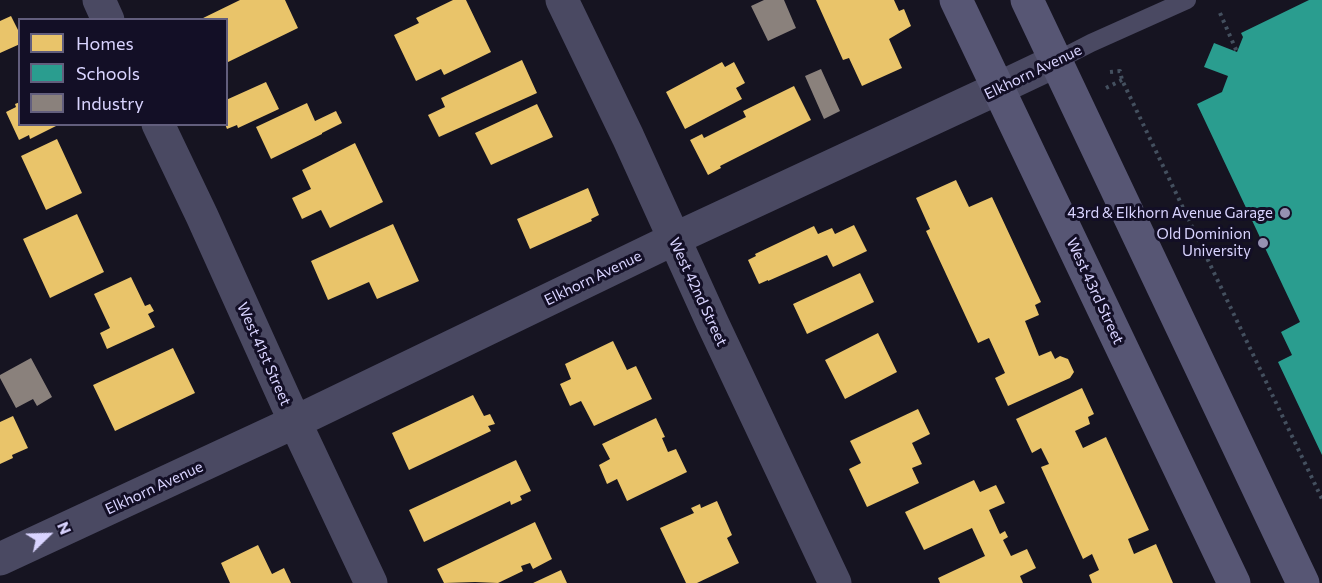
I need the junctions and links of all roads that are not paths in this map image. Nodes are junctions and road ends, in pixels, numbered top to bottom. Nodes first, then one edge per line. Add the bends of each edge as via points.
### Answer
1 (99, 0) edge
2 (562, 0) edge
3 (956, 0) edge
4 (1027, 0) edge
5 (1187, 0) edge
6 (107, 18) edge
7 (1056, 61) junction
8 (999, 88) junction
9 (159, 126) edge
10 (674, 239) junction
11 (295, 422) junction
12 (0, 560) edge
13 (372, 583) edge
14 (836, 583) edge
15 (1234, 583) edge
16 (1303, 583) edge

1 - 6 street
2 - 10 street, West 42nd Street
3 - 8 street, West 43rd Street
4 - 7 street
5 - 7 lane, Elkhorn Avenue
7 - 8 street, Elkhorn Avenue
7 - 16 street
8 - 10 street, Elkhorn Avenue
8 - 15 street, West 43rd Street
9 - 11 street, West 41st Street
10 - 11 street, Elkhorn Avenue
10 - 14 street, West 42nd Street
11 - 12 street, Elkhorn Avenue
11 - 13 street, West 41st Street

